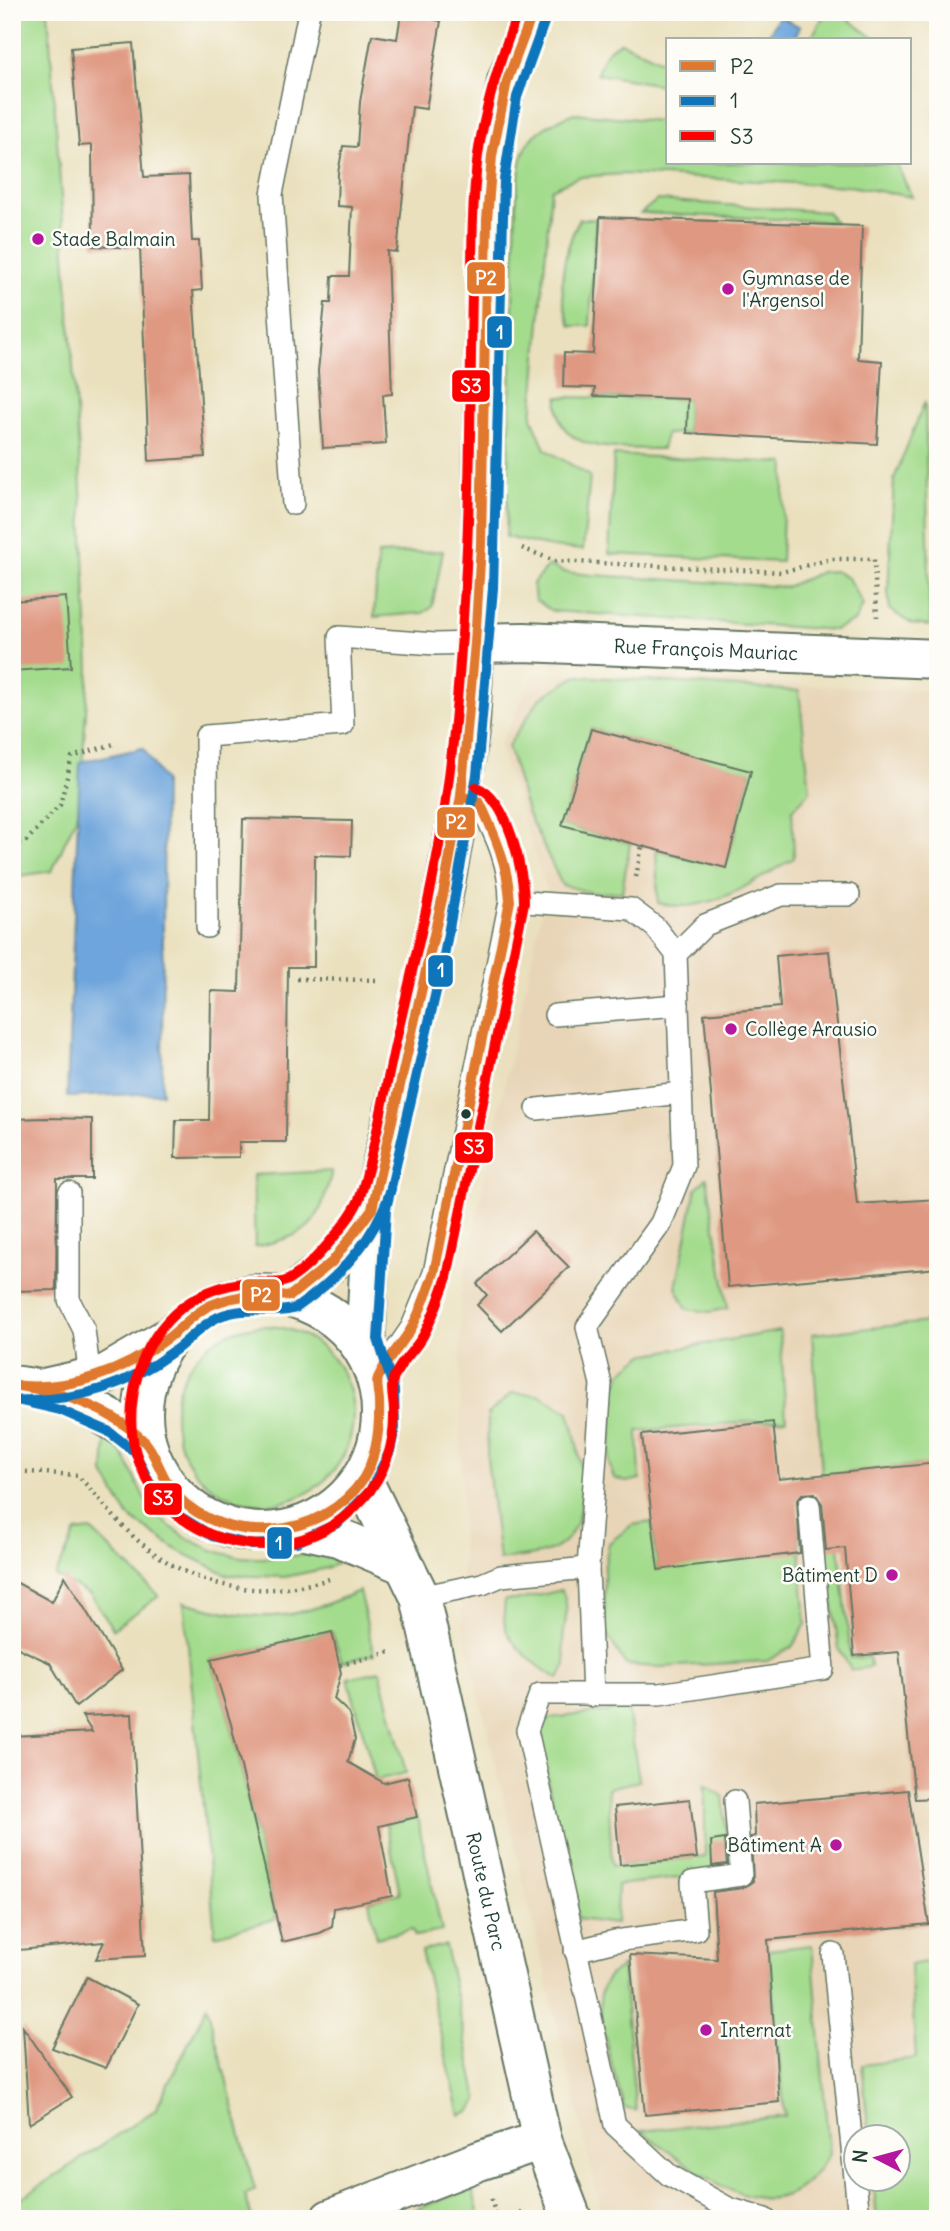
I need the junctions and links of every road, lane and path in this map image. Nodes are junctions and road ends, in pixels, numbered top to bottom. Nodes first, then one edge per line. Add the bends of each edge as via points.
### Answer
1 (309, 12) edge
2 (533, 12) edge
3 (293, 504) dead end
4 (513, 547) dead end
5 (475, 643) junction
6 (879, 657) junction
7 (938, 659) edge
8 (114, 744) dead end
9 (461, 796) junction
10 (12, 844) edge
11 (849, 895) dead end
12 (510, 901) junction
13 (207, 927) dead end
14 (676, 954) junction
15 (297, 979) dead end
16 (380, 980) dead end
17 (678, 1005) junction
18 (555, 1015) dead end
19 (681, 1093) junction
20 (537, 1109) dead end
21 (69, 1193) dead end
22 (372, 1209) junction
23 (290, 1296) junction
24 (169, 1337) junction
25 (371, 1365) junction
26 (90, 1378) junction
27 (28, 1387) edge
28 (147, 1443) junction
29 (12, 1471) edge
30 (362, 1478) junction
31 (809, 1505) dead end
32 (296, 1528) junction
33 (402, 1564) junction
34 (588, 1568) junction
35 (336, 1577) dead end
36 (420, 1597) junction
37 (396, 1651) dead end
38 (340, 1665) dead end
39 (593, 1696) junction
40 (734, 1801) dead end
41 (575, 1951) junction
42 (833, 1954) dead end
43 (542, 2140) junction
44 (330, 2219) edge
45 (572, 2219) edge
46 (765, 2219) edge
47 (859, 2219) edge

1 - 3 lane via 272,194
2 - 5 street via 507,81 492,156
4 - 6 path via 555,561 782,572 831,559 874,559
5 - 6 street, Rue François Mauriac
5 - 9 street
5 - 13 lane via 339,637 343,725 206,736
6 - 7 street, Rue François Mauriac
8 - 10 path via 72,757 60,805 26,841
9 - 12 lane via 480,803 502,848 510,875
9 - 22 street
11 - 14 lane via 781,895 705,925
12 - 14 lane via 631,909 655,928
12 - 25 lane via 434,1273 412,1327
14 - 17 lane
15 - 16 path
17 - 18 lane
17 - 19 lane
19 - 20 lane
19 - 34 lane via 684,1166 661,1223 587,1327 601,1384
21 - 26 lane via 69,1300 83,1330
22 - 23 street via 332,1262
22 - 25 street
23 - 24 street via 263,1293 229,1298 188,1319
23 - 25 street via 319,1307 345,1326
24 - 26 street via 106,1374
24 - 28 street via 151,1370 143,1406
25 - 30 street via 382,1412 377,1447
26 - 27 street
27 - 28 street via 100,1411
28 - 32 street via 159,1473 178,1498 204,1517 264,1533
29 - 35 path via 77,1475 133,1536 157,1555 182,1571 224,1586 266,1591
30 - 32 street via 344,1500
30 - 33 street, Route du Parc
31 - 39 lane via 823,1669 659,1694
32 - 33 street via 338,1538
33 - 36 street, Route du Parc
34 - 36 lane via 501,1576
34 - 39 lane
36 - 43 street, Route du Parc
37 - 38 path
39 - 41 lane via 540,1694 527,1730
40 - 41 lane via 741,1875 692,1882 696,1930
41 - 46 lane via 615,2124 668,2175 728,2208
42 - 47 lane
43 - 44 street
43 - 45 street, Route du Parc

